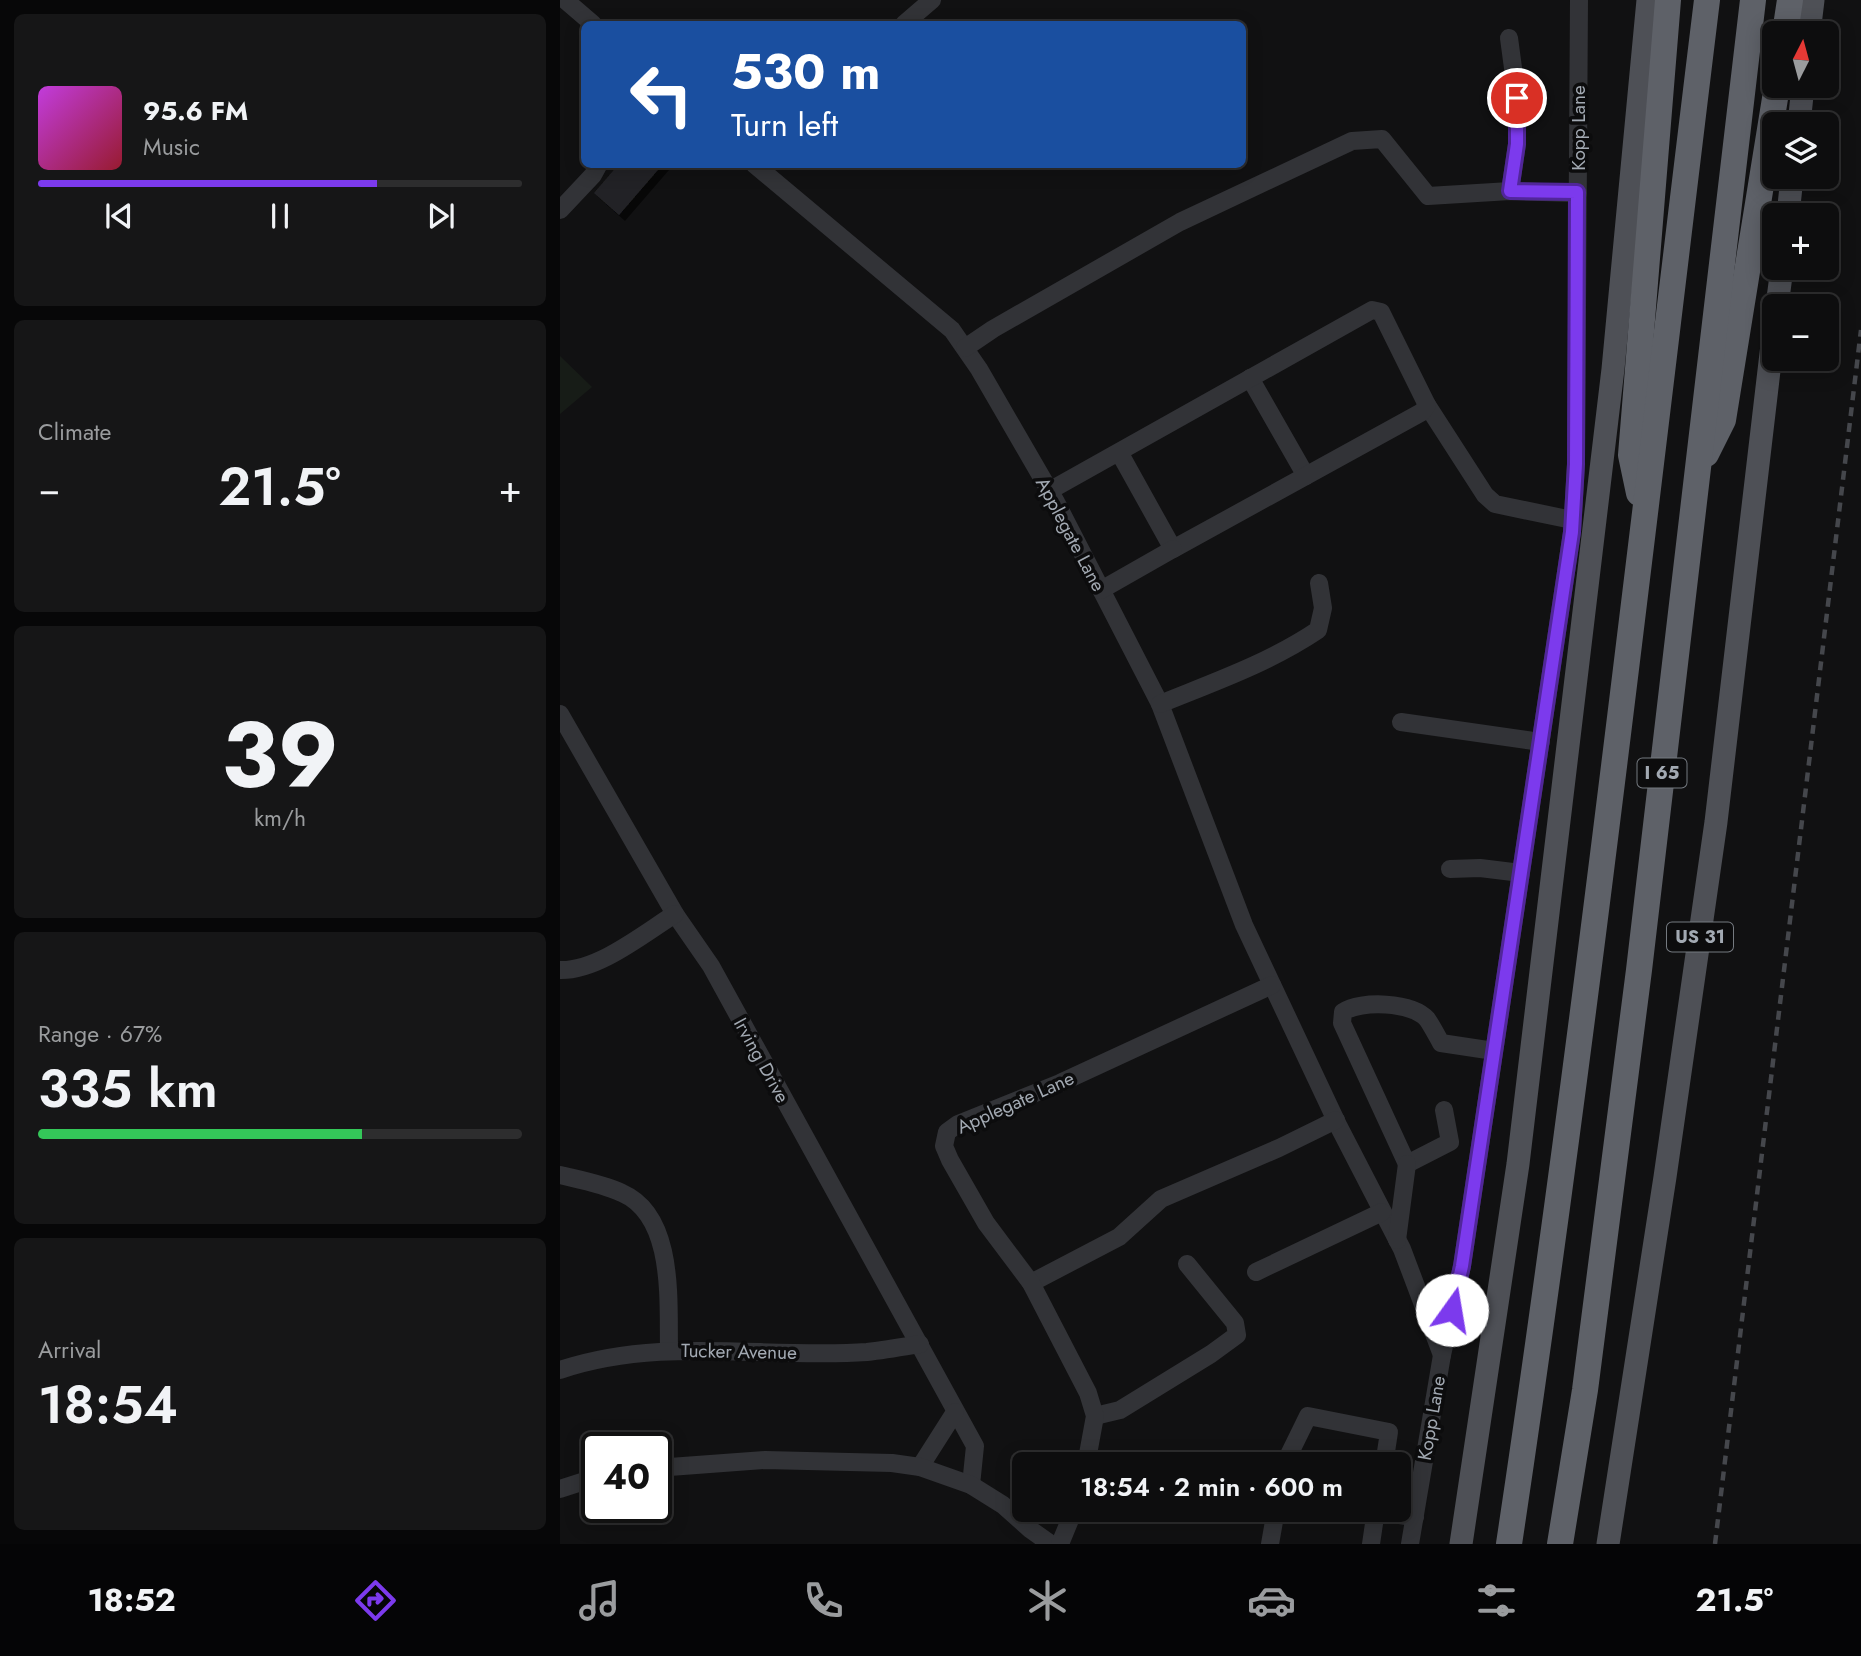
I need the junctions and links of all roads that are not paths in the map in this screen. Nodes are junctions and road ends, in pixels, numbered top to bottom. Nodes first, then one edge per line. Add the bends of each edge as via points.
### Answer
1 (565, 0) edge
2 (932, 0) edge
3 (1579, 0) edge
4 (1648, 0) edge
5 (1668, 0) edge
6 (1707, 0) edge
7 (1754, 0) edge
8 (1790, 0) edge
9 (1813, 0) edge
10 (590, 21) edge
11 (908, 21) edge
12 (1787, 21) edge
13 (1810, 21) edge
14 (1509, 38) dead end
15 (1775, 98) edge
16 (597, 168) edge
17 (759, 168) edge
18 (1510, 191) junction
19 (1577, 192) junction
20 (560, 210) edge
21 (965, 348) junction
22 (1769, 371) edge
23 (1250, 378) junction
24 (1427, 405) junction
25 (1119, 452) junction
26 (1698, 468) junction
27 (1306, 476) junction
28 (1049, 491) junction
29 (1644, 516) junction
30 (1572, 520) junction
31 (1173, 549) junction
32 (1319, 583) dead end
33 (1101, 590) junction
34 (1160, 704) junction
35 (560, 714) edge
36 (1401, 722) dead end
37 (1541, 742) junction
38 (1450, 869) dead end
39 (1521, 873) junction
40 (675, 914) junction
41 (560, 970) edge
42 (1272, 985) junction
43 (1494, 1051) junction
44 (1444, 1110) dead end
45 (1336, 1120) junction
46 (1450, 1142) junction
47 (1479, 1149) junction
48 (1407, 1164) junction
49 (560, 1175) edge
50 (1382, 1212) junction
51 (1397, 1240) junction
52 (1187, 1264) dead end
53 (1256, 1272) dead end
54 (1031, 1283) junction
55 (920, 1344) junction
56 (669, 1349) junction
57 (1442, 1355) junction
58 (560, 1370) edge
59 (955, 1412) junction
60 (1095, 1416) junction
61 (1088, 1452) edge
62 (1290, 1452) edge
63 (1386, 1452) edge
64 (672, 1467) edge
65 (920, 1467) junction
66 (581, 1482) edge
67 (971, 1485) junction
68 (560, 1489) edge
69 (1411, 1516) edge
70 (1415, 1517) junction
71 (1069, 1522) edge
72 (1274, 1522) edge
73 (1374, 1522) edge
74 (1051, 1544) edge
75 (1060, 1544) edge
76 (1270, 1544) edge
77 (1371, 1544) edge
78 (1410, 1544) edge
79 (1461, 1544) edge
80 (1509, 1544) edge
81 (1560, 1544) edge
82 (1608, 1544) edge

1 - 10 street
2 - 11 street
3 - 19 street, Kopp Lane
4 - 79 main road via 1613,369 1521,1136
5 - 29 highway via 1631,455
6 - 29 highway, I 65
7 - 26 highway, I 65
8 - 12 highway
9 - 13 main road
14 - 18 street via 1517,98
15 - 26 highway via 1723,419
16 - 20 street
17 - 21 street, Applegate Lane via 952,330
18 - 19 street
18 - 21 street via 1428,197 1382,139 1352,141 1180,222
19 - 30 street, Kopp Lane
21 - 28 street, Applegate Lane
22 - 82 main road, US 31 via 1716,822
23 - 24 street via 1371,310 1381,312
23 - 25 street
23 - 27 street
24 - 27 street via 1422,412
24 - 30 street via 1495,504
25 - 28 street
25 - 31 street
26 - 81 highway, I 65 via 1639,970
27 - 31 street
28 - 33 street, Applegate Lane
29 - 80 highway, I 65
30 - 37 street, Kopp Lane
31 - 33 street
32 - 34 street via 1323,608 1318,630 1234,676
33 - 34 street, Applegate Lane
34 - 42 street, Applegate Lane via 1244,925
35 - 40 street, Irving Drive
36 - 37 street
37 - 39 street, Kopp Lane
38 - 39 street
39 - 43 street, Kopp Lane
40 - 41 street via 610,956 573,970
40 - 55 street, Irving Drive via 711,966
42 - 45 street, Applegate Lane
42 - 54 street, Applegate Lane via 947,1132 944,1146 950,1160 986,1223
43 - 47 street, Kopp Lane
43 - 48 street via 1441,1043 1426,1018 1412,1009 1393,1005 1350,1007 1343,1012 1342,1023
44 - 46 street
45 - 50 street, Applegate Lane
45 - 54 street via 1161,1199 1119,1237
46 - 47 street
46 - 48 street
47 - 57 street, Kopp Lane via 1462,1266
48 - 51 street
49 - 56 street via 625,1194 648,1212 662,1244
50 - 51 street, Applegate Lane
50 - 53 street
51 - 57 street, Applegate Lane
52 - 60 street via 1235,1323 1237,1335 1120,1410
54 - 60 street, Applegate Lane via 1088,1393
55 - 56 street, Tucker Avenue via 866,1352
55 - 59 street, Irving Drive
56 - 58 street, Tucker Avenue via 591,1359
57 - 70 street, Kopp Lane
59 - 65 street
59 - 67 street, Irving Drive via 975,1446
60 - 61 street
62 - 63 street via 1308,1416 1389,1432
64 - 65 street via 765,1460 892,1462
65 - 67 street
66 - 68 street
67 - 74 street
69 - 70 street
70 - 78 street, Kopp Lane
71 - 75 street
72 - 76 street
73 - 77 street

